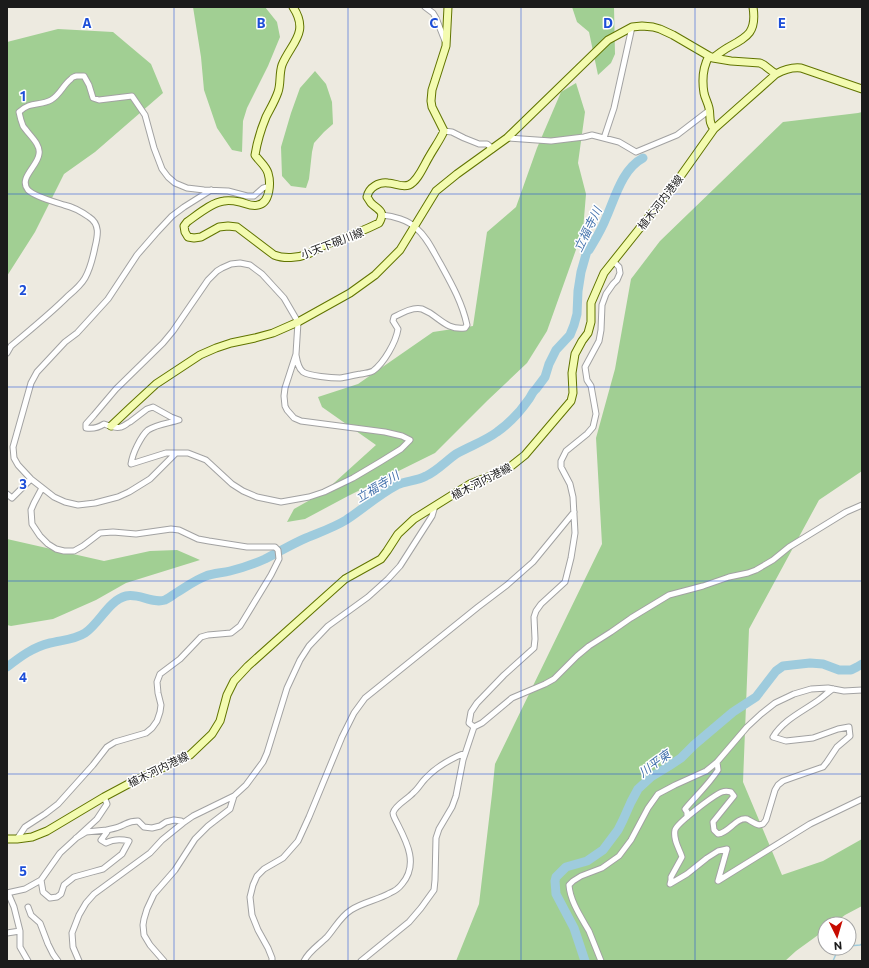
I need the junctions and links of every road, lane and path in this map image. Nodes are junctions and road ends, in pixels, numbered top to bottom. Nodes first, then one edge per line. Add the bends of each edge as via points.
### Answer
1 (293, 7) edge
2 (425, 7) edge
3 (448, 7) edge
4 (753, 7) edge
5 (632, 27) junction
6 (446, 46) junction
7 (711, 57) junction
8 (776, 74) junction
9 (862, 89) edge
10 (709, 111) junction
11 (714, 129) junction
12 (444, 131) junction
13 (507, 138) junction
14 (604, 138) junction
15 (493, 149) junction
16 (269, 186) junction
17 (211, 190) junction
18 (382, 214) junction
19 (415, 226) junction
20 (613, 260) junction
21 (298, 322) junction
22 (7, 353) edge
23 (296, 354) junction
24 (111, 426) junction
25 (175, 454) junction
26 (31, 479) junction
27 (42, 488) junction
28 (7, 494) edge
29 (862, 505) edge
30 (435, 506) junction
31 (574, 512) junction
32 (833, 689) junction
33 (862, 690) edge
34 (474, 727) junction
35 (465, 753) junction
36 (717, 762) junction
37 (234, 796) junction
38 (104, 797) junction
39 (862, 799) edge
40 (687, 817) junction
41 (183, 823) junction
42 (107, 830) junction
43 (76, 838) junction
44 (7, 839) edge
45 (17, 839) junction
46 (41, 880) junction
47 (7, 893) edge
48 (28, 907) dead end
49 (20, 931) junction
50 (7, 933) edge
51 (28, 961) edge
52 (58, 961) edge
53 (79, 961) edge
54 (164, 961) edge
55 (272, 961) edge
56 (304, 961) edge
57 (361, 961) edge
58 (601, 961) edge

1 - 16 main road via 297,12 300,29 282,66 278,91 255,155 268,173
2 - 6 street via 436,18
3 - 6 main road
4 - 7 main road via 754,25 750,33 743,40
5 - 7 main road via 660,29
5 - 13 main road via 608,40
5 - 14 street via 614,108
6 - 12 main road via 431,101
7 - 8 main road via 760,63
7 - 10 main road via 707,60 703,84
8 - 9 main road, 植木河内港線 via 796,67
8 - 11 main road, 植木河内港線
10 - 11 main road via 709,121
10 - 14 street via 677,135 638,152 622,143
11 - 20 main road, 植木河内港線 via 675,184
12 - 15 street via 479,144 487,144
12 - 18 main road via 411,185 381,183 368,192 367,197
13 - 14 street via 551,141 592,135
13 - 15 main road
15 - 19 main road via 436,191
16 - 17 street via 254,196
16 - 18 main road, 小天下硯川線 via 265,201 259,205 238,201 216,203 187,222 184,226 185,232 188,237 194,238 219,227 237,227 274,255 287,258 306,255 328,243 374,226 379,223
17 - 22 street via 187,188 168,177 154,148 145,115 132,96 99,100 93,98 84,76 76,76 49,101 23,107 19,112 20,120 39,148 38,160 26,179 26,185 36,195 80,211 90,218 98,228 98,237 82,282 11,346
17 - 26 street via 172,216 138,255 108,299 37,372 31,383 13,447 14,458
18 - 19 street
19 - 21 main road via 400,250 375,275 350,293
19 - 23 street via 424,236 450,281 465,314 467,325 456,329 450,327 421,309 404,312 394,317 397,334 383,360 372,371 339,378 310,375 302,371
20 - 30 main road, 植木河内港線 via 604,273 592,303 588,333 575,354 571,402 525,455 510,467 470,484
20 - 31 street via 620,273 606,294 602,305 599,341 585,367 596,414 593,427 566,451 561,461 561,467 570,484
21 - 23 street
21 - 24 main road via 200,355 156,384
21 - 24 street via 284,298 262,274 240,263 222,268 208,280 163,343 116,389 86,424 86,428 92,429 104,424
23 - 25 street via 284,396 285,406 294,418 385,432 410,440 380,462 324,492 280,502 243,491 206,460 188,453
24 - 25 street via 120,427 153,407 180,420 149,430 134,451 131,464 166,453
25 - 27 street via 150,478 129,492 95,503 72,504 54,497
26 - 27 street
26 - 28 street via 12,498
27 - 45 street via 31,510 32,524 40,536 56,549 74,551 100,533 136,534 179,530 209,541 247,547 275,547 279,559 240,626 232,633 201,637 180,659 160,674 157,682 160,712 152,728 146,733 114,742 107,747 58,804 25,827
29 - 34 street via 793,544 773,560 748,574 728,577 669,595 589,646 554,679 512,698
30 - 37 street via 432,516 400,566 368,597 328,626 309,646 287,688 263,762
30 - 38 main road, 植木河内港線 via 414,519 398,534 381,558 345,579 248,666 234,681 220,721 212,734 190,755 134,780
31 - 34 street via 575,533 565,582 536,611 534,648 504,675 471,712 469,722
31 - 55 street via 533,562 365,698 354,713 298,841 283,858 264,869 253,885 250,897 252,915
32 - 33 street
32 - 36 street via 810,689 775,703 747,727
32 - 40 street via 790,719 773,737 786,741 799,740 849,727 850,736 837,747 823,766 778,785 763,824 759,826 746,819 739,820 718,834 714,830 713,822 734,796 727,791 711,798
34 - 35 street
35 - 56 street via 449,760 425,778 414,793 399,804 393,813 410,852 411,864 407,878 392,893 345,914
35 - 57 street via 456,796 436,838 434,890 409,922
36 - 40 street via 718,770 715,776 690,803 686,809
36 - 58 street via 701,774 658,794 619,856 602,868 569,884 574,904
37 - 41 street
37 - 54 street via 230,809 195,839 154,894 147,909 143,925 144,935
38 - 43 street via 107,804 97,819
38 - 45 main road, 植木河内港線 via 47,831
39 - 40 street via 810,824 718,881 727,849 718,851 670,884 682,857 674,836 676,827
41 - 42 street via 174,820 152,828 132,821
41 - 53 street via 150,853 94,894 86,903 72,933 73,947
42 - 43 street via 86,832
42 - 46 street via 101,840 106,843 111,840 129,841 122,854 103,869 74,877 64,885 62,894 57,897 50,898 43,892
43 - 46 street via 60,853
44 - 45 main road, 植木河内港線
46 - 47 street via 26,889
47 - 49 street via 14,907
48 - 52 street via 31,915 40,923
49 - 50 street
49 - 51 street via 20,947

